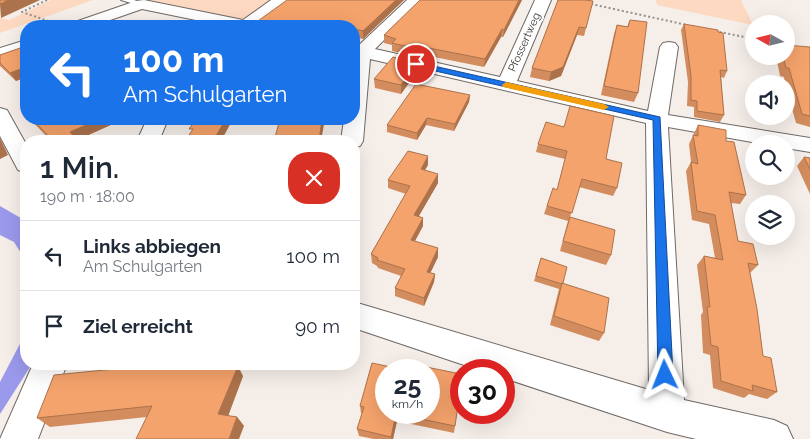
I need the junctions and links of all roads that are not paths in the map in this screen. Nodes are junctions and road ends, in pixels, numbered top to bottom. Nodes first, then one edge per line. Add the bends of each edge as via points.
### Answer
1 (125, 0) edge
2 (281, 0) edge
3 (416, 0) edge
4 (543, 0) edge
5 (141, 4) junction
6 (95, 20) edge
7 (217, 20) edge
8 (254, 20) edge
9 (20, 47) edge
10 (669, 47) dead end
11 (360, 49) edge
12 (360, 51) edge
13 (0, 54) edge
14 (506, 85) junction
15 (0, 114) edge
16 (657, 119) junction
17 (810, 145) edge
18 (20, 153) edge
19 (360, 317) edge
20 (48, 370) edge
21 (666, 414) junction
22 (19, 439) edge
23 (774, 439) edge

1 - 5 lane
2 - 8 street
3 - 11 street
4 - 14 street, Pfossertweg
5 - 6 street
5 - 7 street
9 - 13 street
10 - 16 street
12 - 14 street
14 - 16 street
15 - 18 street
16 - 17 street
16 - 21 street
19 - 21 street
20 - 22 street
21 - 23 street

